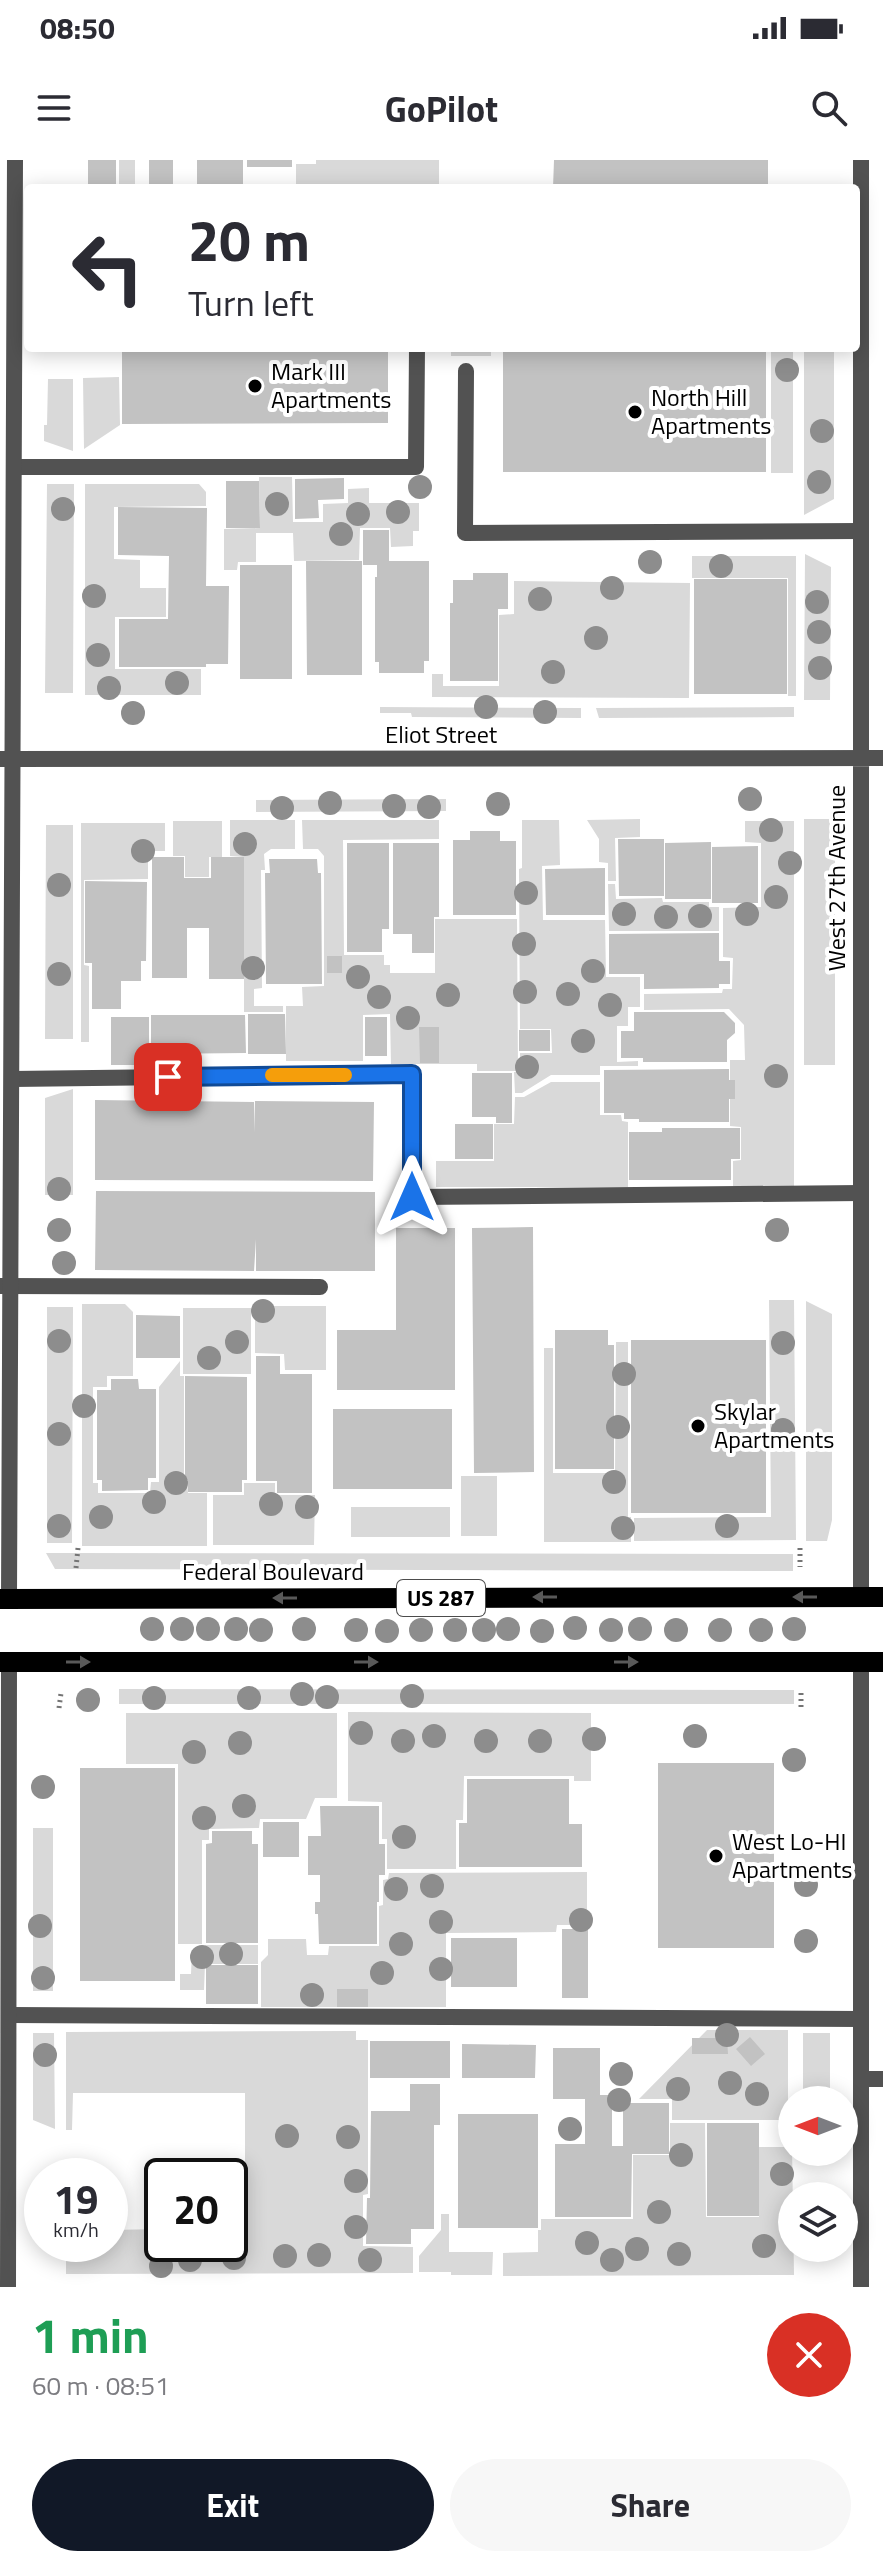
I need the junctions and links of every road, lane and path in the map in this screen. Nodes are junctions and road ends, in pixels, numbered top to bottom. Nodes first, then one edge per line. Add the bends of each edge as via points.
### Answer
1 (15, 160) edge
2 (861, 160) edge
3 (21, 210) edge
4 (417, 352) edge
5 (466, 371) dead end
6 (14, 467) junction
7 (861, 531) junction
8 (861, 758) junction
9 (883, 758) edge
10 (6, 759) edge
11 (12, 1079) junction
12 (861, 1193) junction
13 (5, 1286) edge
14 (320, 1287) dead end
15 (861, 1597) junction
16 (883, 1597) edge
17 (5, 1599) edge
18 (5, 1662) edge
19 (861, 1662) junction
20 (883, 1662) edge
21 (9, 2015) junction
22 (861, 2019) junction
23 (861, 2079) junction
24 (883, 2079) edge
25 (4, 2081) edge
26 (8, 2287) edge
27 (861, 2287) edge

1 - 3 street
2 - 7 street, West 27th Avenue
3 - 6 street
4 - 6 street via 416,467
5 - 7 street via 465,533
6 - 10 street
7 - 8 street, West 27th Avenue
8 - 9 street, Eliot Street
8 - 10 street, Eliot Street
8 - 12 street, West 27th Avenue
10 - 11 street
11 - 12 street via 412,1074 412,1197
11 - 13 street
12 - 15 street, West 27th Avenue
13 - 14 street
13 - 17 street
15 - 16 main road, Federal Boulevard / US 287
15 -> 17 main road, Federal Boulevard / US 287
18 -> 19 main road
18 - 21 street
19 - 20 main road
19 - 22 street
21 - 22 street
21 - 25 street
22 - 23 street
23 - 24 street
23 - 27 street
25 - 26 street

